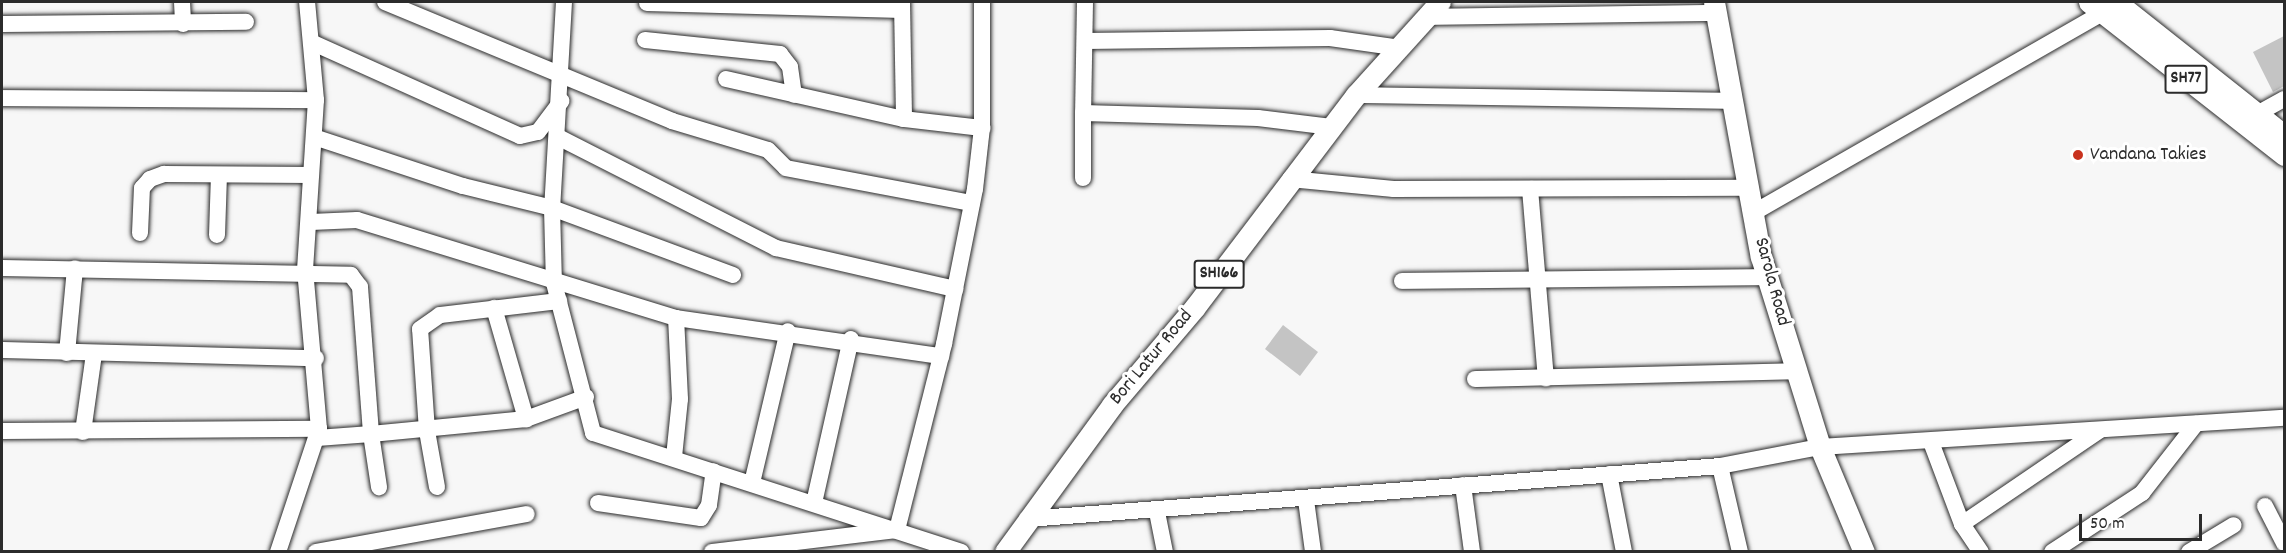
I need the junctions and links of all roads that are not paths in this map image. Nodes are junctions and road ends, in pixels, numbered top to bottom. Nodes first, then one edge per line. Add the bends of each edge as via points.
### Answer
1 (182, 2) edge
2 (307, 2) edge
3 (385, 2) edge
4 (564, 2) edge
5 (982, 2) edge
6 (1085, 2) edge
7 (647, 3) dead end
8 (902, 5) edge
9 (2102, 6) edge
10 (1715, 7) edge
11 (1434, 9) edge
12 (246, 22) dead end
13 (2, 24) edge
14 (183, 24) junction
15 (645, 40) dead end
16 (1084, 41) junction
17 (310, 42) junction
18 (1400, 48) junction
19 (564, 76) junction
20 (726, 79) dead end
21 (794, 95) junction
22 (1356, 95) junction
23 (2, 98) edge
24 (2284, 99) edge
25 (316, 100) junction
26 (562, 100) junction
27 (1732, 101) junction
28 (1083, 113) junction
29 (2255, 115) junction
30 (904, 119) junction
31 (1331, 127) junction
32 (982, 128) junction
33 (2284, 135) edge
34 (314, 137) junction
35 (558, 137) junction
36 (2284, 155) edge
37 (219, 175) junction
38 (311, 175) junction
39 (1083, 178) dead end
40 (1290, 179) junction
41 (1749, 188) junction
42 (1530, 189) junction
43 (972, 203) junction
44 (552, 208) junction
45 (1753, 213) junction
46 (311, 222) junction
47 (140, 233) dead end
48 (217, 235) dead end
49 (2, 268) edge
50 (75, 268) junction
51 (305, 270) junction
52 (733, 275) dead end
53 (1768, 277) junction
54 (1540, 279) junction
55 (1402, 281) dead end
56 (554, 283) junction
57 (955, 289) junction
58 (559, 301) junction
59 (494, 308) junction
60 (675, 318) junction
61 (788, 331) junction
62 (851, 339) junction
63 (2, 350) edge
64 (67, 353) junction
65 (94, 354) junction
66 (940, 356) junction
67 (316, 358) junction
68 (1796, 371) junction
69 (1545, 378) junction
70 (1475, 379) dead end
71 (586, 397) junction
72 (2284, 418) edge
73 (526, 419) junction
74 (2196, 424) junction
75 (2100, 430) junction
76 (2, 431) edge
77 (427, 431) junction
78 (83, 432) junction
79 (318, 433) junction
80 (371, 434) junction
81 (1931, 442) junction
82 (1820, 447) junction
83 (674, 458) junction
84 (1720, 466) junction
85 (714, 471) junction
86 (1609, 474) junction
87 (752, 483) junction
88 (1463, 485) junction
89 (437, 486) dead end
90 (379, 487) dead end
91 (1306, 500) junction
92 (598, 503) dead end
93 (814, 503) junction
94 (2265, 506) dead end
95 (1157, 512) junction
96 (527, 514) dead end
97 (1027, 519) junction
98 (1962, 524) junction
99 (2234, 525) dead end
100 (897, 530) junction
101 (2284, 543) edge
102 (278, 552) edge
103 (316, 552) edge
104 (712, 552) edge
105 (961, 552) edge
106 (1005, 552) edge
107 (1165, 552) edge
108 (1313, 552) edge
109 (1472, 552) edge
110 (1624, 552) edge
111 (1740, 552) edge
112 (1864, 552) edge
113 (1982, 552) edge
114 (2052, 552) edge
115 (2189, 552) edge

1 - 14 street
2 - 17 street
3 - 19 street
4 - 19 street
5 - 32 street
6 - 16 street
7 - 8 street
8 - 30 street
9 - 29 main road, SH77
9 - 36 main road, SH77
9 - 45 street
10 - 11 street
10 - 27 main road, Sarola Road
11 - 18 main road, Bori Latur Road / SH166
12 - 14 street
13 - 14 street
15 - 21 street via 780,54 790,67
16 - 18 street via 1330,38
16 - 28 street
17 - 25 street
17 - 26 street via 520,135 538,132
18 - 22 main road, Bori Latur Road / SH166
19 - 26 street
19 - 43 street via 672,122 768,150 786,168
20 - 21 street
21 - 30 street
22 - 27 street
22 - 31 main road, Bori Latur Road / SH166
23 - 25 street
24 - 29 street
25 - 34 street
26 - 35 street
27 - 41 main road, Sarola Road
28 - 31 street via 1258,118
28 - 39 street
29 - 33 main road, SH77
30 - 32 street
31 - 40 main road, Bori Latur Road / SH166
32 - 43 street
34 - 38 street
34 - 44 street via 463,186
35 - 44 street
35 - 57 street via 776,248
37 - 38 street
37 - 47 street via 150,179 142,188
37 - 48 street
38 - 46 street
40 - 42 street via 1373,189
40 - 97 main road, Bori Latur Road / SH166
41 - 42 street
41 - 45 main road, Sarola Road
42 - 54 street
43 - 57 street
44 - 52 street
44 - 56 street
45 - 53 main road, Sarola Road
46 - 51 street
46 - 56 street via 357,220
49 - 50 street
50 - 51 street
50 - 64 street
51 - 67 street
51 - 80 street via 345,274 358,281
53 - 54 street
53 - 68 main road, Sarola Road
54 - 55 street
54 - 69 street
56 - 58 street
56 - 60 street
57 - 66 street
58 - 59 street
58 - 71 street
59 - 73 street
59 - 77 street via 440,315 420,329
60 - 61 street
60 - 83 street via 680,399
61 - 62 street
61 - 87 street
62 - 66 street
62 - 93 street
63 - 64 street
64 - 65 street
65 - 67 street
65 - 78 street
66 - 100 street
67 - 79 street
68 - 69 street
68 - 82 main road, Sarola Road
69 - 70 street
71 - 73 street
71 - 83 street via 593,433
72 - 74 street
73 - 77 street
74 - 75 street
74 - 114 street via 2142,493
75 - 81 street
75 - 98 street
76 - 78 street
77 - 80 street
77 - 89 street
78 - 79 street
79 - 80 street
79 - 102 street
80 - 90 street
81 - 82 street
81 - 98 street
82 - 84 street
82 - 112 main road, Sarola Road
83 - 85 street
84 - 86 street
84 - 111 street
85 - 87 street
85 - 92 street via 701,518
86 - 88 street
86 - 110 street
87 - 93 street
88 - 91 street
88 - 109 street
91 - 95 street
91 - 108 street
93 - 100 street
94 - 101 street
95 - 97 street
95 - 107 street
96 - 103 street
97 - 106 main road, Bori Latur Road / SH166
98 - 113 street
99 - 115 street
100 - 104 street
100 - 105 street

